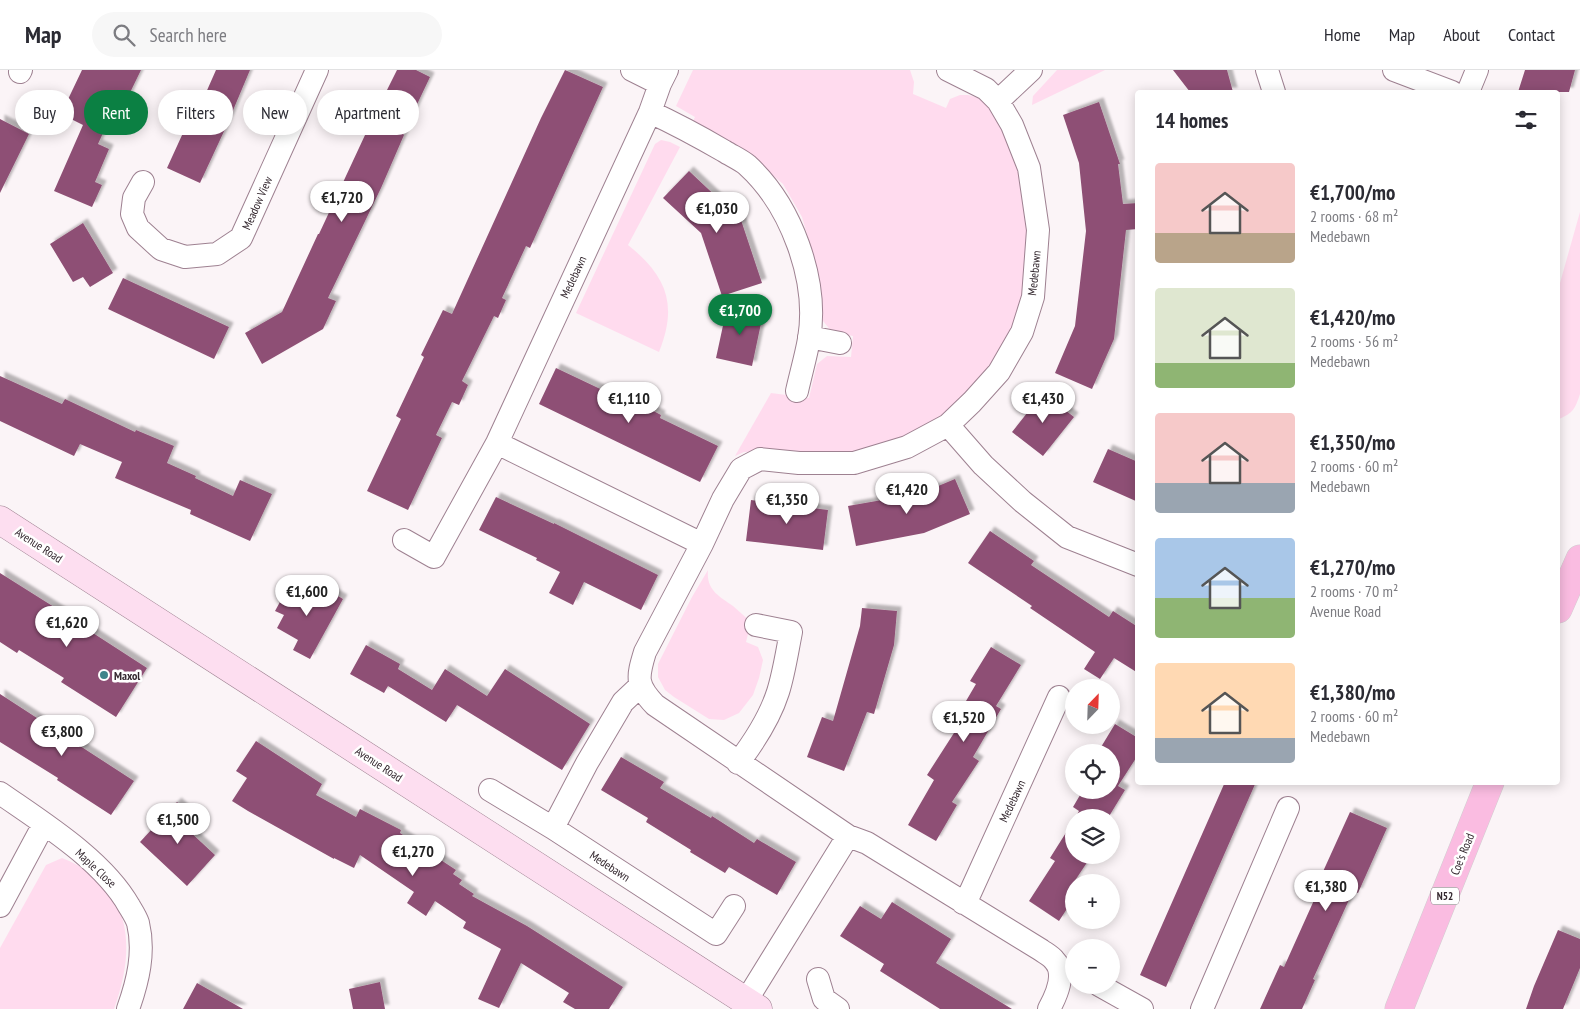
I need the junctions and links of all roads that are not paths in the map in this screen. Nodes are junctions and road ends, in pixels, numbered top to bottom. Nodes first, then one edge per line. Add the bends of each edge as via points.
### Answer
1 (317, 70) edge
2 (632, 70) edge
3 (948, 70) edge
4 (1031, 70) edge
5 (1267, 70) edge
6 (1394, 70) edge
7 (1477, 70) edge
8 (664, 77) edge
9 (1273, 90) edge
10 (1447, 90) edge
11 (1469, 90) edge
12 (998, 101) junction
13 (650, 112) junction
14 (143, 182) dead end
15 (809, 337) junction
16 (840, 342) dead end
17 (797, 391) dead end
18 (948, 425) junction
19 (497, 443) junction
20 (0, 520) edge
21 (404, 540) dead end
22 (702, 544) junction
23 (1580, 559) edge
24 (1135, 564) edge
25 (1560, 605) edge
26 (756, 625) dead end
27 (640, 686) junction
28 (1059, 697) dead end
29 (738, 763) junction
30 (1489, 785) edge
31 (490, 790) dead end
32 (0, 793) edge
33 (1288, 808) dead end
34 (44, 824) junction
35 (553, 828) junction
36 (848, 836) junction
37 (963, 903) junction
38 (0, 906) edge
39 (734, 906) dead end
40 (1065, 966) edge
41 (818, 979) dead end
42 (1115, 994) edge
43 (752, 1005) edge
44 (128, 1009) edge
45 (838, 1009) edge
46 (1049, 1009) edge
47 (1142, 1009) edge
48 (1202, 1009) edge
49 (1399, 1009) edge

1 - 14 street, Meadow View via 241,238 217,254 185,257 161,248 138,228 132,214 134,198
2 - 8 street, Medebawn
3 - 12 street, Medebawn via 986,89
4 - 12 street
5 - 9 street
6 - 10 street
7 - 11 street
8 - 13 street, Medebawn
12 - 18 street, Medebawn via 1012,125 1029,168 1038,230 1033,297 1022,332 999,372
13 - 15 street via 746,164 768,188 797,242 808,278
13 - 19 street, Medebawn
15 - 16 street
15 - 17 street
18 - 22 street, Medebawn via 907,447 854,464 760,459 740,469
18 - 24 street via 983,465 1067,537
19 - 21 street, Medebawn via 434,557
19 - 22 street
20 - 43 main road, Avenue Road
22 - 27 street, Medebawn via 645,652 639,670
23 - 25 main road
26 - 29 street via 791,632 777,693 765,721
27 - 29 street via 655,705
27 - 35 street via 623,702
28 - 37 street, Medebawn
29 - 36 street
30 - 49 main road, Coe's Road / N52
31 - 35 street, Medebawn
32 - 34 street, Maple Close
33 - 48 street
34 - 38 street
34 - 44 street, Maple Close via 108,876 137,922 140,968
35 - 39 street, Medebawn via 716,934
36 - 37 street via 867,843
36 - 43 street
37 - 40 street
40 - 46 street
41 - 45 street via 824,999
42 - 47 street

